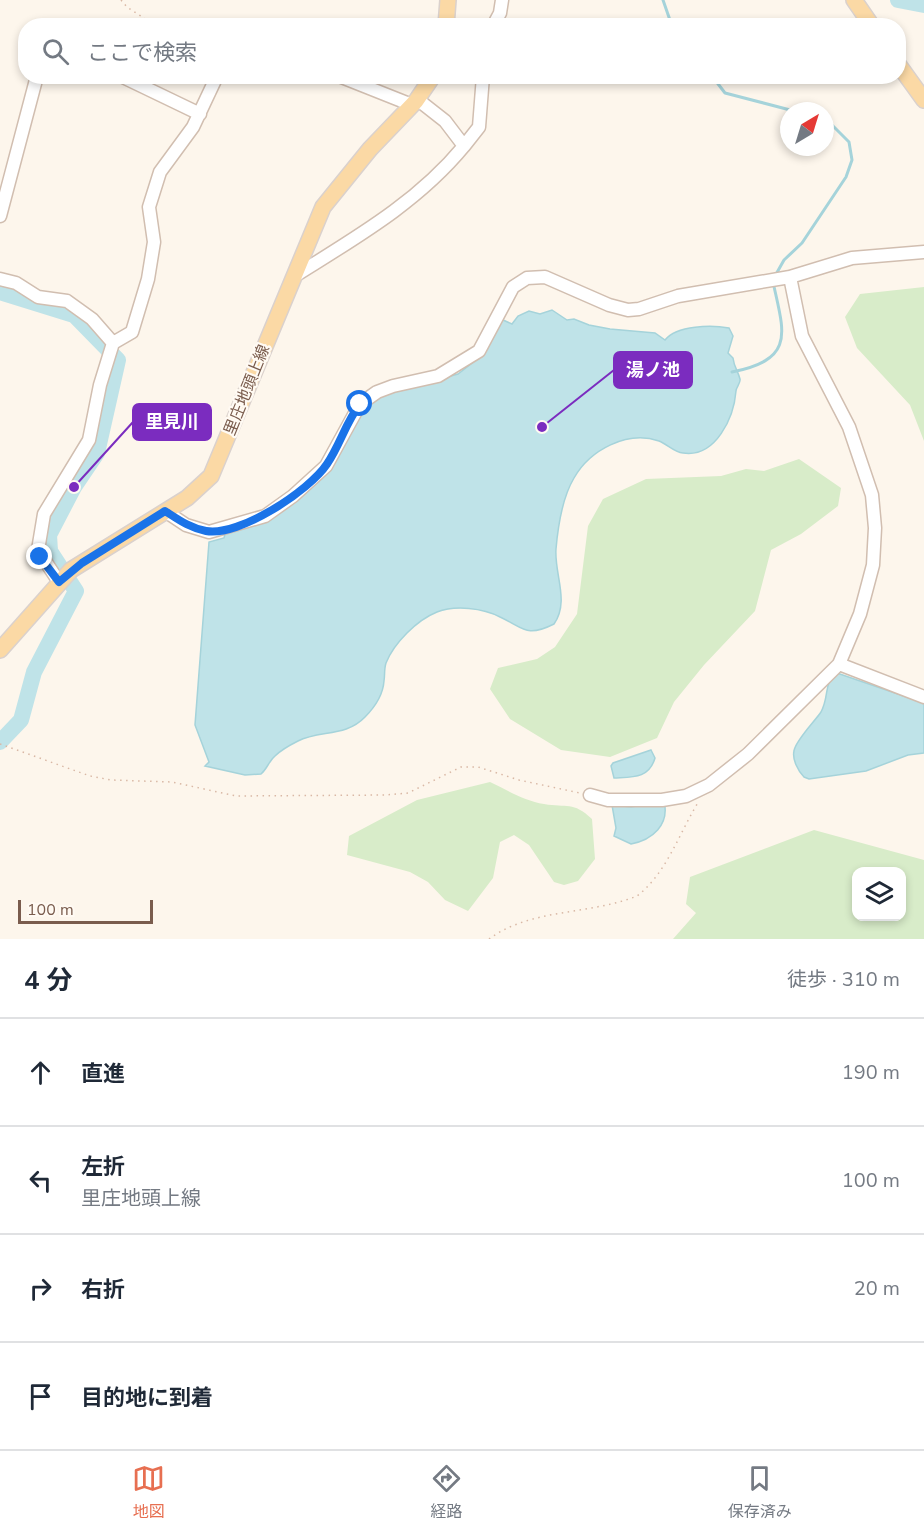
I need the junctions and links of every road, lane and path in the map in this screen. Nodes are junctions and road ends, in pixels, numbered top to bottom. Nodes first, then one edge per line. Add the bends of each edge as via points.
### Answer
1 (121, 0) edge
2 (448, 0) edge
3 (502, 0) edge
4 (854, 0) edge
5 (143, 18) edge
6 (447, 18) edge
7 (497, 18) edge
8 (866, 18) edge
9 (906, 75) edge
10 (35, 84) edge
11 (138, 84) edge
12 (213, 84) edge
13 (362, 84) edge
14 (427, 84) edge
15 (482, 84) edge
16 (924, 100) edge
17 (415, 102) junction
18 (200, 114) junction
19 (464, 146) junction
20 (0, 216) edge
21 (924, 252) edge
22 (293, 277) junction
23 (790, 277) junction
24 (0, 279) edge
25 (113, 344) junction
26 (165, 511) junction
27 (65, 577) junction
28 (0, 650) edge
29 (839, 664) junction
30 (924, 697) edge
31 (0, 744) edge
32 (709, 785) junction
33 (590, 795) joint
34 (489, 939) edge

1 - 5 path
2 - 6 main road
3 - 7 street
4 - 8 main road
9 - 16 main road
10 - 20 street
11 - 18 street
12 - 18 street
13 - 17 street
14 - 17 main road, 里庄地頭上線
15 - 19 street via 479,127
17 - 19 street via 445,121
17 - 22 main road, 里庄地頭上線 via 330,196
18 - 25 street via 159,172 149,207 154,242 148,279 132,332
19 - 22 street via 442,173 388,217
21 - 23 street via 852,258
22 - 26 main road, 里庄地頭上線 via 211,476
23 - 26 street via 678,296 628,310 545,277 527,278 513,287 479,351 438,376 393,386 360,404 326,466 265,516 209,532 186,525
23 - 29 street via 802,336 849,427 872,495 873,565 867,593
24 - 25 street via 16,283 38,297 68,302 92,319
25 - 27 street via 89,440 53,497 39,531 40,557
26 - 27 main road, 里庄地頭上線
27 - 28 main road, 里庄地頭上線
29 - 30 street
29 - 32 street via 748,754
31 - 33 path via 90,776 172,782 236,796 408,793 461,767
32 - 33 street via 686,796 662,800 608,800
32 - 34 path via 662,869 637,896 536,919 509,927

